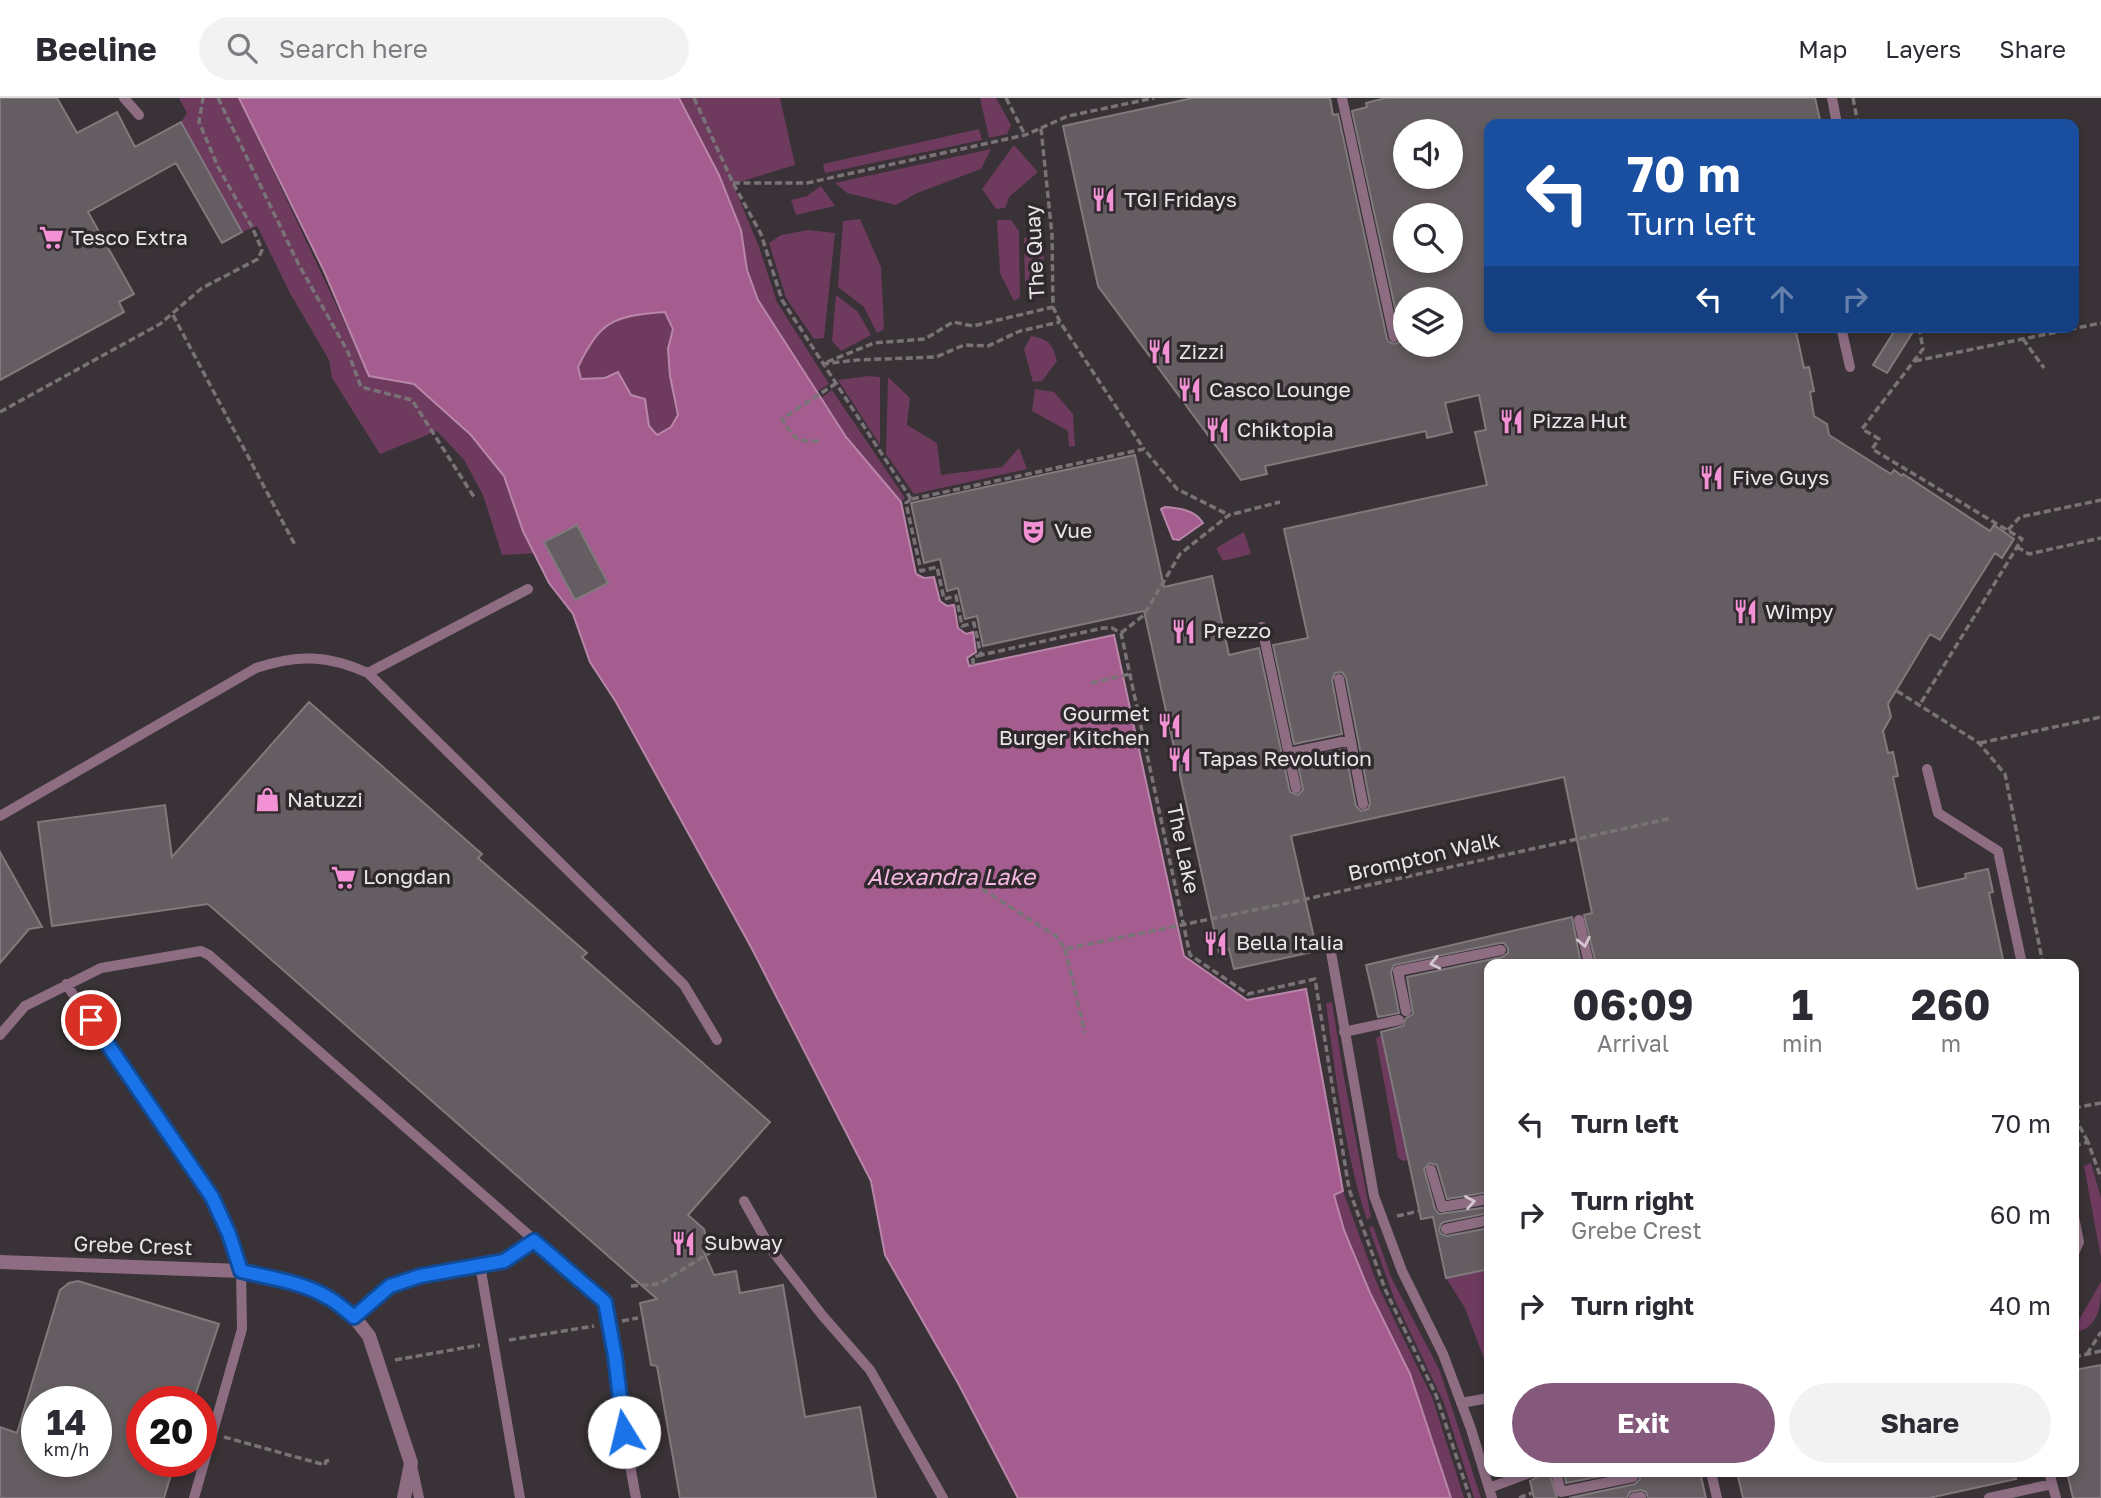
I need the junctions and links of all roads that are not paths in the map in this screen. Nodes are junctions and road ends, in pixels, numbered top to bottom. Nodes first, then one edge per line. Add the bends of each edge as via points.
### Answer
1 (124, 98) edge
2 (1342, 98) edge
3 (1832, 98) edge
4 (139, 115) dead end
5 (1836, 119) edge
6 (1393, 332) edge
7 (1842, 333) edge
8 (1850, 367) dead end
9 (528, 589) dead end
10 (1262, 627) dead end
11 (368, 673) junction
12 (1339, 679) dead end
13 (1351, 740) junction
14 (1289, 753) junction
15 (1927, 769) dead end
16 (1296, 788) dead end
17 (1363, 804) dead end
18 (0, 816) edge
19 (1579, 920) dead end
20 (1502, 950) dead end
21 (1331, 952) dead end
22 (1587, 959) edge
23 (2020, 959) edge
24 (66, 984) junction
25 (1344, 1032) junction
26 (0, 1035) edge
27 (717, 1040) dead end
28 (1431, 1170) dead end
29 (1484, 1200) edge
30 (744, 1201) dead end
31 (1484, 1221) edge
32 (1446, 1229) dead end
33 (534, 1241) junction
34 (0, 1262) edge
35 (480, 1265) junction
36 (241, 1271) junction
37 (354, 1317) junction
38 (1484, 1399) edge
39 (1461, 1403) junction
40 (411, 1463) junction
41 (1484, 1472) edge
42 (1522, 1477) edge
43 (1557, 1477) edge
44 (1633, 1477) dead end
45 (1712, 1477) edge
46 (2050, 1477) edge
47 (2052, 1484) junction
48 (1491, 1493) edge
49 (194, 1498) edge
50 (404, 1498) edge
51 (419, 1498) edge
52 (520, 1498) edge
53 (636, 1498) edge
54 (943, 1498) edge
55 (1717, 1498) edge
56 (1989, 1498) edge
57 (2056, 1498) edge

1 - 4 lane
2 - 6 lane
3 - 5 lane
7 - 8 lane
9 - 11 lane
10 - 14 lane
11 - 18 lane via 318,658 296,658 256,668
11 - 27 lane via 684,985
12 - 13 lane
13 - 14 lane
13 - 17 lane
14 - 16 lane
15 - 23 lane via 1938,813 1998,851
19 -> 22 lane
20 -> 25 lane via 1398,971 1403,1015
21 - 25 lane
24 - 26 lane via 25,1006
24 - 33 lane via 101,968 201,951 209,955
24 - 36 lane via 212,1197
25 - 39 lane via 1381,1219
28 -> 29 lane via 1442,1207
30 - 54 lane via 771,1249 870,1370
31 - 32 lane
33 - 35 lane via 504,1261
33 - 53 lane via 605,1302
34 - 36 street, Grebe Crest
35 - 37 lane via 390,1286
35 - 52 lane
36 - 37 street, Grebe Crest via 319,1292
36 - 49 lane via 242,1329
37 - 40 street, Grebe Crest via 369,1336
38 - 39 lane
39 - 41 lane
40 - 50 street, Grebe Crest
40 - 51 lane
42 - 48 lane
43 - 44 lane via 1561,1492
45 - 55 lane
46 - 47 lane
47 - 56 lane
47 - 57 lane

